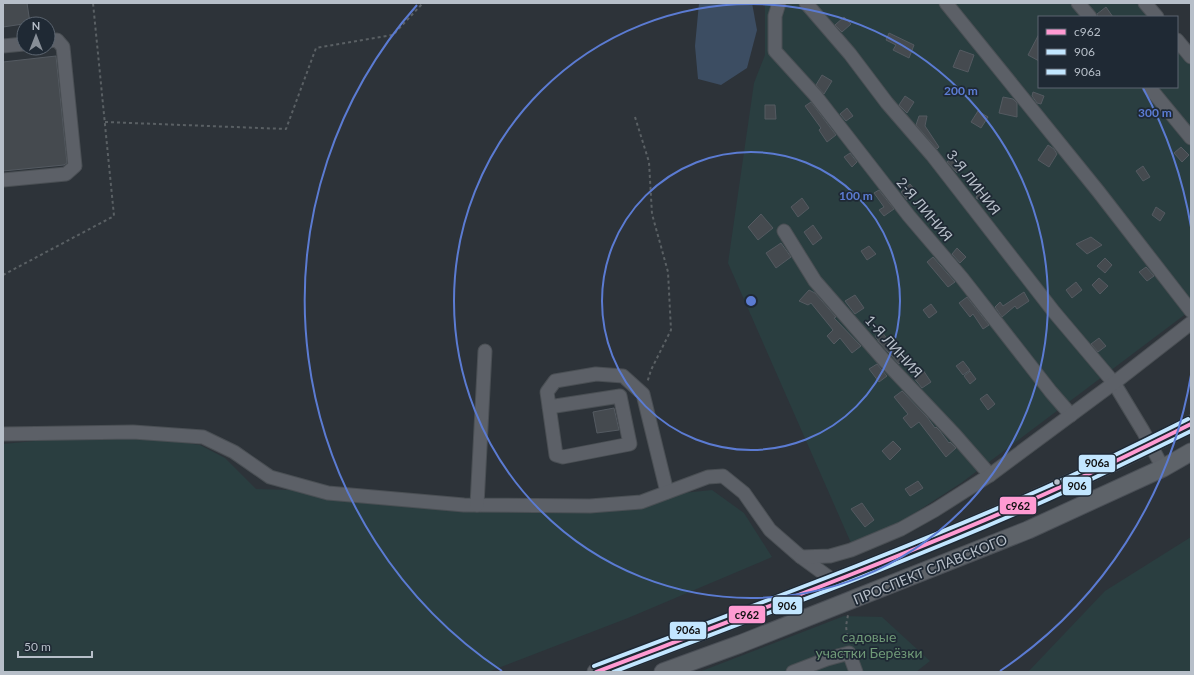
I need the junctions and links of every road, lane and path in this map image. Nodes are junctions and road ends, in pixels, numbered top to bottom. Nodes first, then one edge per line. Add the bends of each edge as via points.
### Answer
1 (93, 3) edge
2 (423, 3) edge
3 (779, 3) edge
4 (806, 3) edge
5 (946, 3) edge
6 (1078, 3) edge
7 (1145, 3) edge
8 (1089, 16) edge
9 (1156, 16) edge
10 (56, 40) edge
11 (1178, 41) edge
12 (16, 45) edge
13 (3, 46) edge
14 (1191, 57) edge
15 (1149, 88) edge
16 (635, 117) dead end
17 (105, 122) junction
18 (1191, 138) edge
19 (3, 180) edge
20 (784, 230) dead end
21 (3, 274) edge
22 (1191, 311) edge
23 (1191, 323) edge
24 (485, 351) dead end
25 (1114, 383) junction
26 (643, 394) junction
27 (549, 407) junction
28 (1071, 415) junction
29 (1191, 424) edge
30 (3, 434) edge
31 (1150, 445) junction
32 (1191, 452) edge
33 (1163, 468) junction
34 (990, 475) junction
35 (667, 492) junction
36 (477, 505) junction
37 (801, 557) junction
38 (834, 581) junction
39 (845, 602) junction
40 (849, 653) junction
41 (596, 672) edge
42 (664, 672) edge
43 (794, 672) edge
44 (856, 672) edge

1 - 17 path
2 - 17 path via 393,35 316,48 286,129
3 - 28 street, 2-Я ЛИНИЯ via 775,16 774,51 815,95 885,186
4 - 25 street, 3-Я ЛИНИЯ via 932,155 1054,312
5 - 22 street
6 - 8 street
7 - 9 street
10 - 19 street via 63,47 75,166 66,174
11 - 14 street
12 - 13 street
15 - 18 street
16 - 26 path via 650,162 652,214 668,272 671,330 651,370
17 - 21 path via 114,216
20 - 34 street, 1-Я ЛИНИЯ via 815,282
23 - 25 street
24 - 36 street
25 - 28 street
25 - 31 street, 3-Я ЛИНИЯ
26 - 27 street via 623,376 596,374 555,381 547,392
26 - 35 street
27 - 27 street via 556,455 563,457 630,444 620,396
28 - 34 street
29 - 31 main road, ПРОСПЕКТ СЛАВСКОГО
30 - 36 street via 133,432 203,437 234,452 270,477 328,493
31 - 33 street, 3-Я ЛИНИЯ
31 - 38 main road, ПРОСПЕКТ СЛАВСКОГО via 1017,507
32 - 33 main road, ПРОСПЕКТ СЛАВСКОГО
33 - 39 main road, ПРОСПЕКТ СЛАВСКОГО via 1028,530
34 - 37 street via 901,529 830,556
35 - 36 street via 641,502 590,506
35 - 37 street via 708,477 723,476 744,493 770,530
37 - 38 street
38 - 41 main road, ПРОСПЕКТ СЛАВСКОГО
39 - 40 path via 849,612 846,626
39 - 42 main road, ПРОСПЕКТ СЛАВСКОГО
40 - 43 street
40 - 44 street

